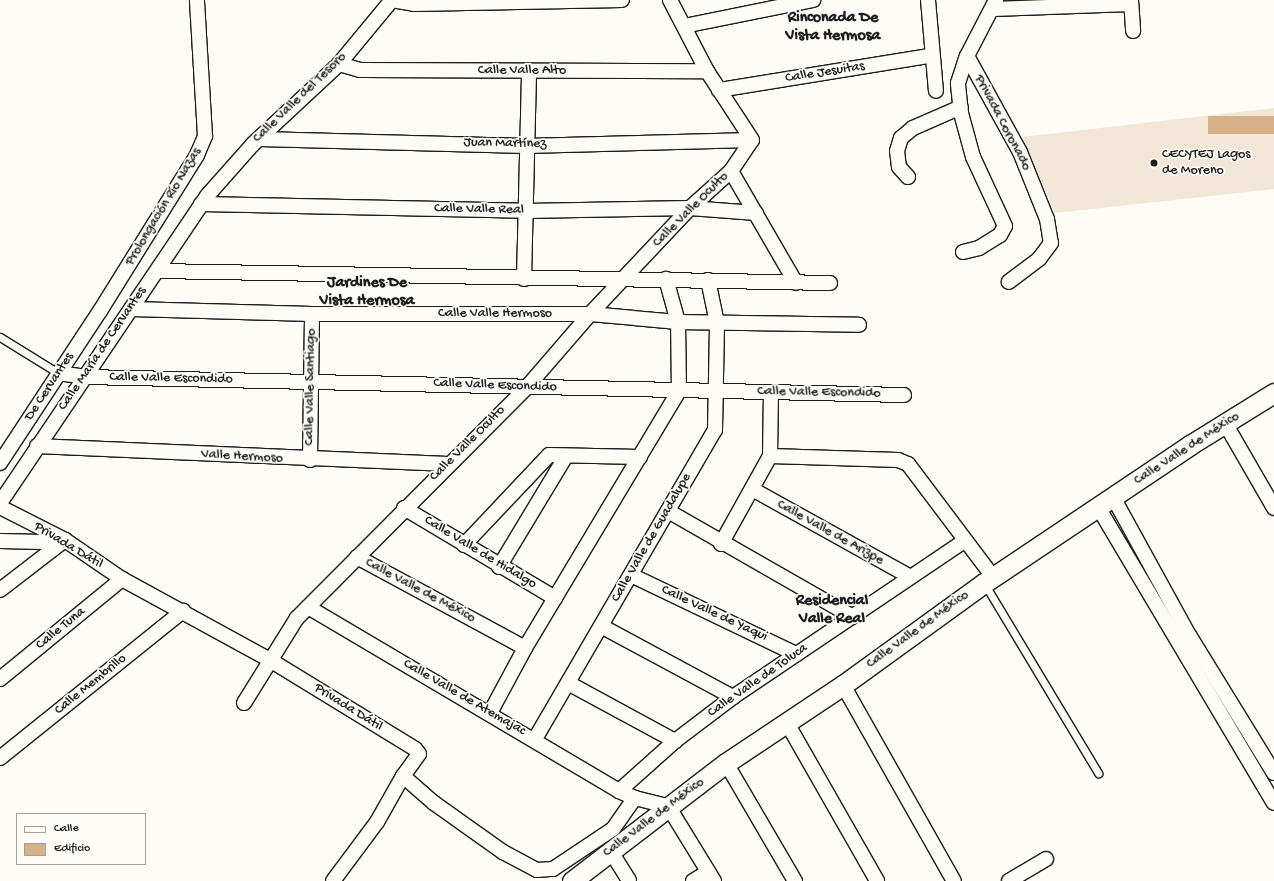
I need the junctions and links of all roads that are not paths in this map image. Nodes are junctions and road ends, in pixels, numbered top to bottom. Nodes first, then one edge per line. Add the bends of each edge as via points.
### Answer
1 (197, 0) edge
2 (392, 0) edge
3 (622, 0) edge
4 (670, 0) edge
5 (814, 0) edge
6 (928, 0) edge
7 (1131, 2) edge
8 (1067, 3) edge
9 (994, 5) edge
10 (684, 26) junction
11 (1133, 30) dead end
12 (930, 56) junction
13 (967, 56) junction
14 (339, 64) junction
15 (707, 71) junction
16 (529, 72) junction
17 (719, 90) junction
18 (936, 91) dead end
19 (961, 107) junction
20 (259, 138) junction
21 (752, 140) junction
22 (526, 146) junction
23 (731, 171) junction
24 (908, 177) dead end
25 (204, 200) junction
26 (690, 208) junction
27 (525, 211) junction
28 (756, 214) junction
29 (963, 252) dead end
30 (157, 271) junction
31 (625, 277) junction
32 (524, 279) junction
33 (666, 279) junction
34 (708, 280) junction
35 (1009, 282) dead end
36 (796, 283) junction
37 (830, 283) dead end
38 (131, 309) junction
39 (100, 311) joint
40 (312, 314) junction
41 (590, 314) junction
42 (678, 322) junction
43 (716, 323) junction
44 (859, 325) dead end
45 (0, 337) edge
46 (58, 374) junction
47 (85, 377) junction
48 (311, 381) junction
49 (527, 387) junction
50 (679, 391) junction
51 (715, 391) junction
52 (771, 392) junction
53 (1274, 393) edge
54 (904, 395) dead end
55 (1225, 424) junction
56 (37, 446) junction
57 (566, 456) junction
58 (770, 456) junction
59 (640, 457) junction
60 (310, 460) junction
61 (0, 463) edge
62 (448, 464) junction
63 (752, 489) junction
64 (1105, 502) junction
65 (0, 503) edge
66 (0, 507) edge
67 (404, 508) junction
68 (1274, 508) edge
69 (668, 511) junction
70 (61, 538) junction
71 (0, 541) edge
72 (964, 541) junction
73 (721, 544) junction
74 (464, 546) junction
75 (357, 557) junction
76 (499, 567) junction
77 (631, 575) junction
78 (909, 576) junction
79 (122, 580) junction
80 (988, 580) junction
81 (0, 590) edge
82 (555, 598) junction
83 (308, 607) junction
84 (183, 611) junction
85 (853, 617) junction
86 (600, 626) junction
87 (525, 648) junction
88 (796, 654) junction
89 (270, 660) junction
90 (0, 679) edge
91 (568, 683) junction
92 (843, 685) junction
93 (1223, 688) junction
94 (1210, 696) junction
95 (733, 697) junction
96 (244, 703) dead end
97 (490, 713) junction
98 (787, 723) junction
99 (535, 739) junction
100 (675, 741) junction
101 (0, 758) edge
102 (726, 763) junction
103 (1098, 773) dead end
104 (1274, 773) edge
105 (403, 776) junction
106 (619, 791) junction
107 (635, 798) junction
108 (1274, 803) edge
109 (668, 806) junction
110 (610, 850) junction
111 (1046, 859) dead end
112 (711, 876) edge
113 (333, 881) edge
114 (572, 881) edge
115 (629, 881) edge
116 (693, 881) edge
117 (795, 881) edge
118 (877, 881) edge
119 (954, 881) edge
120 (1008, 881) edge

1 - 39 street, Prolongación Río Nazas via 205,136 197,155
2 - 3 street via 414,4
2 - 14 street, Calle Valle del Tesoro
4 - 10 street
5 - 10 street
6 - 12 street
7 - 8 street
7 - 11 street
8 - 9 street
9 - 13 street
10 - 15 street
12 - 17 street, Calle Jesuitas
12 - 18 street
13 - 19 street via 958,82
13 - 35 street, Privada Coronado via 1020,152 1047,218 1051,243 1039,259
14 - 16 street, Calle Valle Alto via 360,70
14 - 20 street, Calle Valle del Tesoro
15 - 16 street, Calle Valle Alto
15 - 17 street
16 - 22 street
17 - 21 street
19 - 24 street via 913,128 901,138 897,151 899,167
19 - 29 street via 973,157 1005,226 1000,235 979,248
20 - 22 street, Juan Martínez
20 - 25 street, Calle Valle del Tesoro
21 - 22 street, Juan Martínez
21 - 23 street, Calle Valle Oculto
22 - 27 street
23 - 26 street, Calle Valle Oculto
23 - 28 street
25 - 27 street, Calle Valle Real
25 - 30 street, Calle María de Cervantes
26 - 27 street, Calle Valle Real
26 - 28 street, Calle Valle Real
26 - 31 street, Calle Valle Oculto
27 - 32 street
28 - 36 street
30 - 32 street
30 - 38 street, Calle María de Cervantes
31 - 32 street
31 - 33 street
31 - 41 street, Calle Valle Oculto
33 - 34 street
33 - 42 street
34 - 36 street
34 - 43 street, Calle Valle de Guadalupe
36 - 37 street
38 - 40 street, Calle Valle Hermoso
38 - 47 street, Calle María de Cervantes
39 - 46 street, De Cervantes
40 - 41 street, Calle Valle Hermoso
40 - 48 street, Calle Valle Santiago
41 - 42 street, Calle Valle Hermoso
41 - 49 street, Calle Valle Oculto
42 - 43 street, Calle Valle Hermoso
42 - 50 street
43 - 44 street, Calle Valle Hermoso
43 - 51 street, Calle Valle de Guadalupe
45 - 46 lane
46 - 47 street, Calle Valle Escondido
46 - 61 street, De Cervantes
47 - 48 street, Calle Valle Escondido
47 - 56 street, Calle María de Cervantes
48 - 49 street, Calle Valle Escondido
48 - 60 street, Calle Valle Santiago
49 - 50 street, Calle Valle Escondido
49 - 62 street, Calle Valle Oculto
50 - 51 street, Calle Valle Escondido
50 - 59 street
51 - 52 street, Calle Valle Escondido
51 - 69 street, Calle Valle de Guadalupe via 715,430
52 - 54 street, Calle Valle Escondido
52 - 58 street
53 - 55 street, Calle Valle de México
55 - 64 street, Calle Valle de México
55 - 68 street
56 - 60 street, Valle Hermoso
56 - 65 street, Calle María de Cervantes
57 - 59 street
57 - 74 street via 549,455
57 - 76 street
58 - 63 street
58 - 72 street via 898,460 908,464
59 - 82 street
60 - 62 street, Valle Hermoso
62 - 67 street, Calle Valle Oculto
63 - 73 street
63 - 78 street, Calle Valle de Arizpe
64 - 80 street, Calle Valle de México
64 - 93 street
64 - 94 street
66 - 70 street, Privada Dátil
67 - 74 street, Calle Valle de Hidalgo
67 - 75 street, Calle Valle Oculto
69 - 73 street
69 - 77 street, Calle Valle de Guadalupe
70 - 71 street via 44,542
70 - 79 street, Privada Dátil
70 - 81 street
72 - 78 street, Calle Valle de Toluca
72 - 80 street
73 - 85 street
74 - 76 street, Calle Valle de Hidalgo
75 - 83 street, Calle Valle Oculto
75 - 87 street, Calle Valle de México
76 - 82 street, Calle Valle de Hidalgo
77 - 86 street, Calle Valle de Guadalupe
77 - 88 street, Calle Valle de Yaqui
78 - 85 street, Calle Valle de Toluca
79 - 84 street, Privada Dátil
79 - 90 street, Calle Tuna
80 - 92 street, Calle Valle de México
80 - 103 lane
82 - 87 street
83 - 89 street, Calle Valle Oculto via 297,618
83 - 97 street, Calle Valle de Atemajac
84 - 89 street, Privada Dátil
84 - 101 street, Calle Membrillo
85 - 88 street, Calle Valle de Toluca
86 - 91 street, Calle Valle de Guadalupe
86 - 95 street
87 - 97 street
88 - 95 street, Calle Valle de Toluca
89 - 96 street, Calle Valle Oculto
89 - 105 street, Privada Dátil via 415,750 419,754
91 - 99 street, Calle Valle de Guadalupe
91 - 100 street
92 - 98 street, Calle Valle de México
92 - 119 street
93 - 94 street
93 - 104 street
94 - 108 street
95 - 100 street, Calle Valle de Toluca
97 - 99 street, Calle Valle de Atemajac
98 - 102 street, Calle Valle de México
98 - 118 street
99 - 106 street, Calle Valle de Atemajac
100 - 106 street, Calle Valle de Toluca
102 - 109 street, Calle Valle de México
102 - 117 street
105 - 107 street via 434,803 503,852 544,871 613,828
105 - 113 street via 377,822
106 - 107 street, Calle Valle de Atemajac
107 - 109 street, Calle Valle de Atemajac
109 - 110 street, Calle Valle de México
109 - 112 street
110 - 114 street, Calle Valle de México
110 - 115 street
111 - 120 street
112 - 116 street

